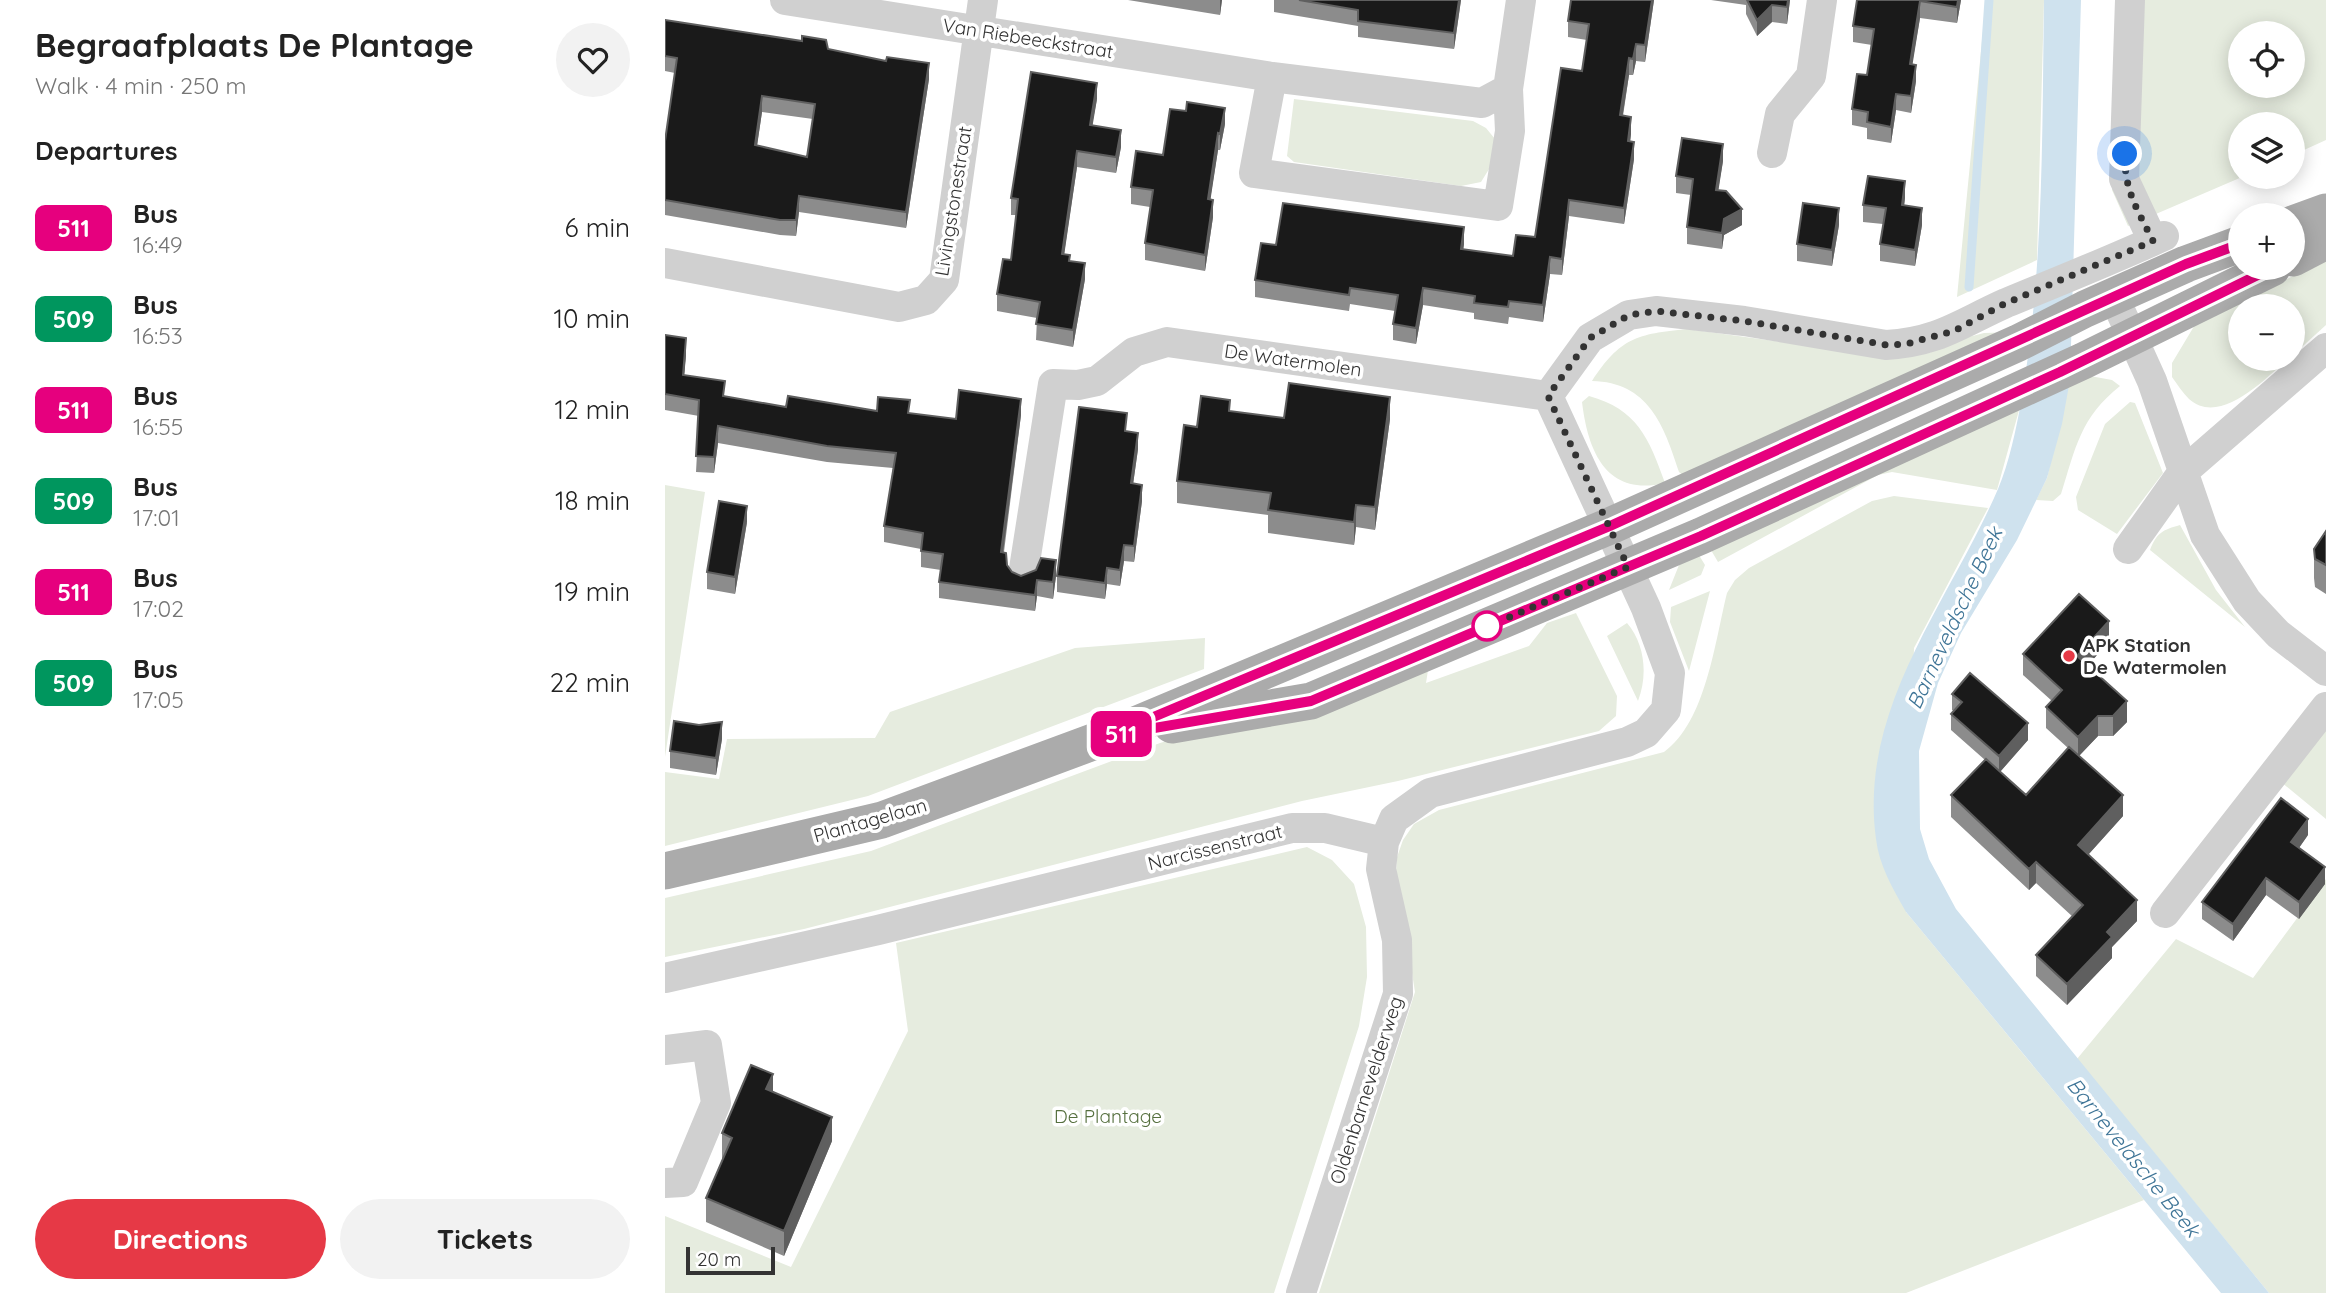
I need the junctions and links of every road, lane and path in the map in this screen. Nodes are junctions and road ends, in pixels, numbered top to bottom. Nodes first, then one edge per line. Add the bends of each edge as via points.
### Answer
1 (785, 0) edge
2 (983, 0) edge
3 (1521, 0) edge
4 (1822, 0) edge
5 (2130, 0) edge
6 (978, 31) junction
7 (1272, 77) junction
8 (1508, 89) junction
9 (1772, 153) dead end
10 (2326, 212) edge
11 (2305, 220) edge
12 (2326, 241) edge
13 (2228, 248) edge
14 (2305, 252) edge
15 (665, 263) edge
16 (2248, 280) edge
17 (2099, 303) junction
18 (2132, 337) junction
19 (2326, 348) edge
20 (1548, 396) junction
21 (2182, 473) junction
22 (1610, 526) junction
23 (2128, 548) dead end
24 (1628, 567) junction
25 (1023, 575) edge
26 (2326, 671) edge
27 (2326, 708) edge
28 (1108, 736) junction
29 (1384, 842) junction
30 (665, 871) edge
31 (2165, 913) dead end
32 (665, 978) edge
33 (665, 1050) edge
34 (665, 1184) edge
35 (1301, 1293) edge

1 - 6 street, Van Riebeeckstraat
2 - 6 street, Livingstonestraat
3 - 8 street
4 - 9 street via 1811,76 1780,114
5 - 20 street via 2125,179 2158,238 1925,340 1887,345 1744,321 1656,311 1629,315 1590,338
6 - 7 street, Van Riebeeckstraat
6 - 15 street, Livingstonestraat via 944,280 926,300 899,307
7 - 8 street, Van Riebeeckstraat via 1482,103
7 - 8 street via 1254,173 1498,206 1510,131
10 - 11 main road
12 - 14 main road
13 - 17 main road, Plantagelaan
16 - 18 main road, Plantagelaan
17 - 18 street
17 - 22 main road, Plantagelaan
18 - 21 street via 2152,381
18 - 24 main road, Plantagelaan
19 - 21 street
20 - 22 street
20 - 25 street, De Watermolen via 1167,342 1153,345 1134,352 1097,381 1053,384
21 - 23 street
21 - 26 street via 2206,534 2247,601 2278,634
22 - 24 street
22 - 28 main road, Plantagelaan
24 - 28 main road, Plantagelaan via 1311,701
24 - 29 street via 1670,673 1670,692 1661,719 1627,742 1430,793 1394,819
27 - 31 street
28 - 30 main road, Plantagelaan via 882,820
29 - 32 street, Narcissenstraat via 1325,828 1292,828
29 - 35 street, Oldenbarnevelderweg via 1381,869 1397,940 1398,994
33 - 34 street via 707,1045 716,1103 683,1182

